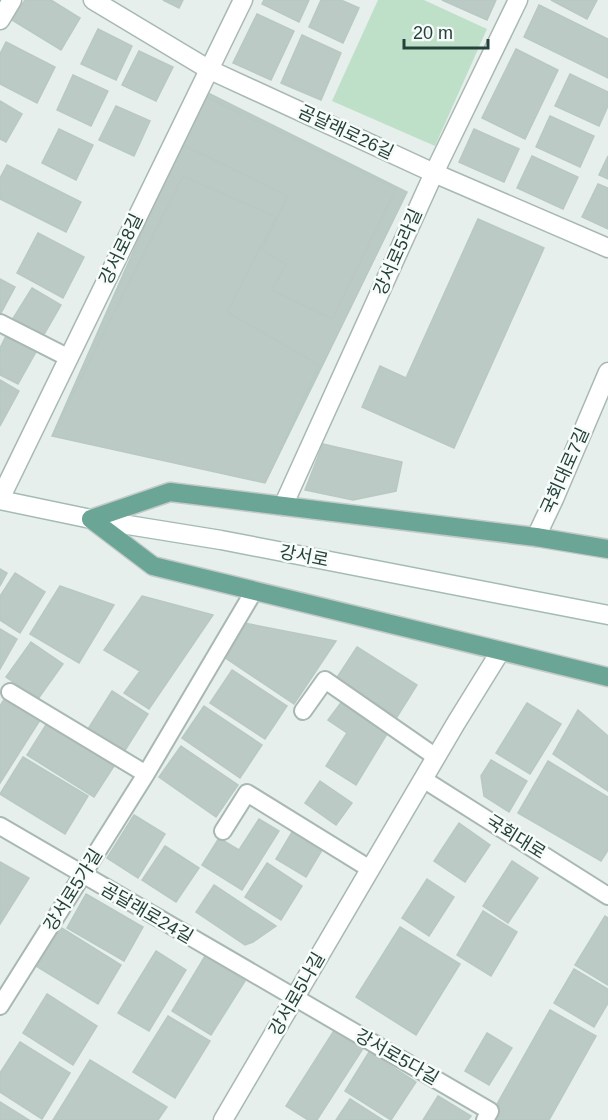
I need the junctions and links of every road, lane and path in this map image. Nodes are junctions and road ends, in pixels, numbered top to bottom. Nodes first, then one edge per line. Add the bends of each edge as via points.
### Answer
1 (12, 0) edge
2 (93, 0) edge
3 (243, 0) edge
4 (518, 0) edge
5 (0, 20) edge
6 (208, 69) junction
7 (434, 173) junction
8 (608, 248) edge
9 (0, 323) edge
10 (69, 357) junction
11 (608, 372) edge
12 (0, 499) edge
13 (283, 506) junction
14 (91, 519) junction
15 (536, 537) junction
16 (608, 549) edge
17 (254, 591) junction
18 (608, 615) edge
19 (500, 652) junction
20 (608, 678) edge
21 (10, 692) dead end
22 (303, 711) dead end
23 (436, 757) junction
24 (146, 774) junction
25 (423, 778) junction
26 (0, 826) edge
27 (223, 831) dead end
28 (370, 869) junction
29 (82, 875) junction
30 (608, 896) edge
31 (295, 998) junction
32 (0, 1006) edge
33 (223, 1120) edge
34 (485, 1120) edge

1 - 5 street
2 - 6 street, 곰달래로26길
3 - 6 street, 강서로8길
4 - 7 street, 강서로5라길
6 - 7 street, 곰달래로26길
6 - 10 street, 강서로8길
7 - 8 street, 곰달래로26길
7 - 13 street, 강서로5라길
9 - 10 lane
10 - 12 street, 강서로8길
11 - 15 street, 국회대로7길
12 - 14 street, 강서로
13 - 14 main road via 170,492
13 - 15 main road
14 - 17 main road via 153,566
14 - 18 street, 강서로 via 221,540
15 - 16 main road
17 - 19 main road
17 - 24 lane, 강서로5가길
19 - 20 main road
19 - 23 street, 강서로5나길
21 - 24 lane
22 - 23 lane via 325,680
23 - 25 street, 강서로5나길
24 - 29 lane, 강서로5가길
25 - 28 street, 강서로5나길
25 - 30 lane, 국회대로
26 - 29 lane, 곰달래로24길
27 - 28 lane via 247,793
28 - 31 street, 강서로5나길
29 - 31 lane, 곰달래로24길
29 - 32 lane, 강서로5가길
31 - 33 street, 강서로5나길
31 - 34 lane, 강서로5다길 via 490,1111

